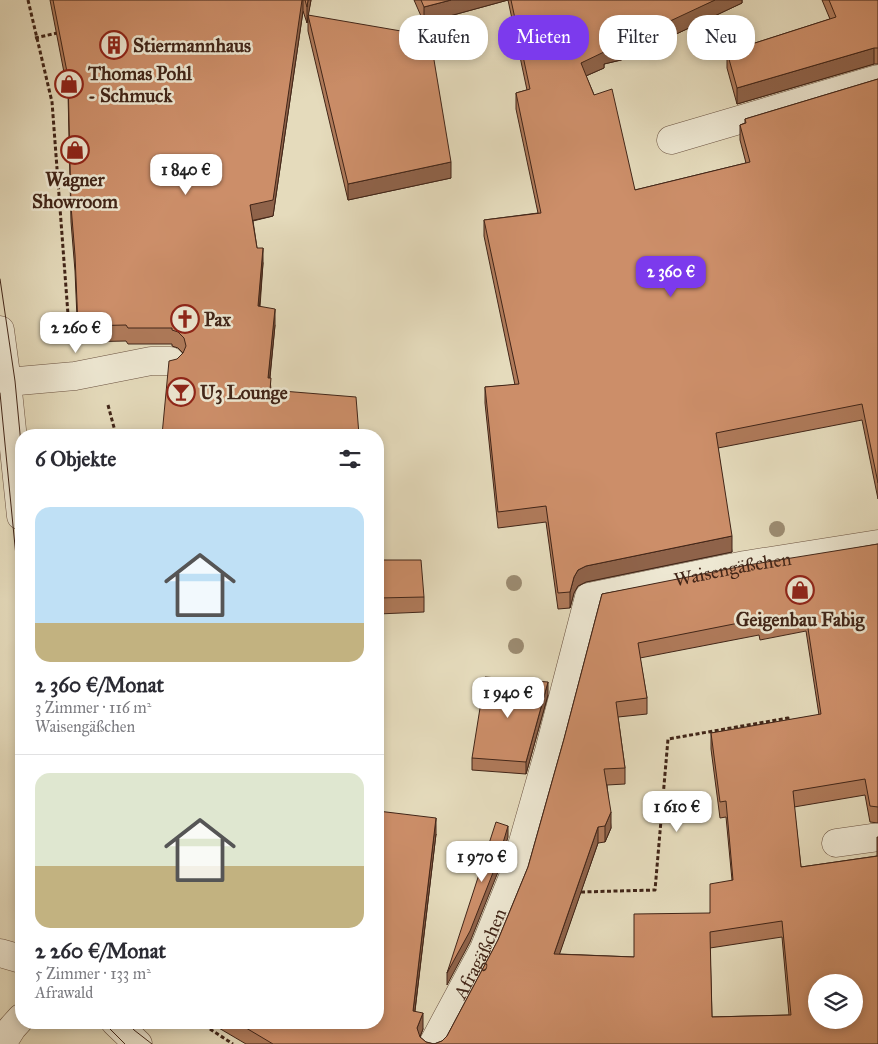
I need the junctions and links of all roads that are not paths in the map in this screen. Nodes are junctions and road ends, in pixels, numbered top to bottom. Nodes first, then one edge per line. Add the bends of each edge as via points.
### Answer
1 (878, 79) edge
2 (671, 140) dead end
3 (0, 330) edge
4 (161, 361) dead end
5 (7, 382) junction
6 (6, 416) edge
7 (15, 432) edge
8 (0, 442) edge
9 (15, 476) edge
10 (878, 544) edge
11 (589, 597) joint
12 (878, 837) edge
13 (836, 843) dead end
14 (0, 953) edge
15 (15, 957) edge
16 (15, 1025) edge
17 (122, 1029) edge
18 (2, 1044) edge
19 (138, 1044) edge
20 (433, 1044) edge

1 - 2 street
3 - 5 street
4 - 5 street via 75,376
5 - 6 street
6 - 7 street
6 - 8 street
6 - 9 street
10 - 11 street, Waisengäßchen via 745,565
11 - 20 street, Afragäßchen via 514,877 484,949
12 - 13 street
14 - 15 street
16 - 18 street
17 - 19 street

